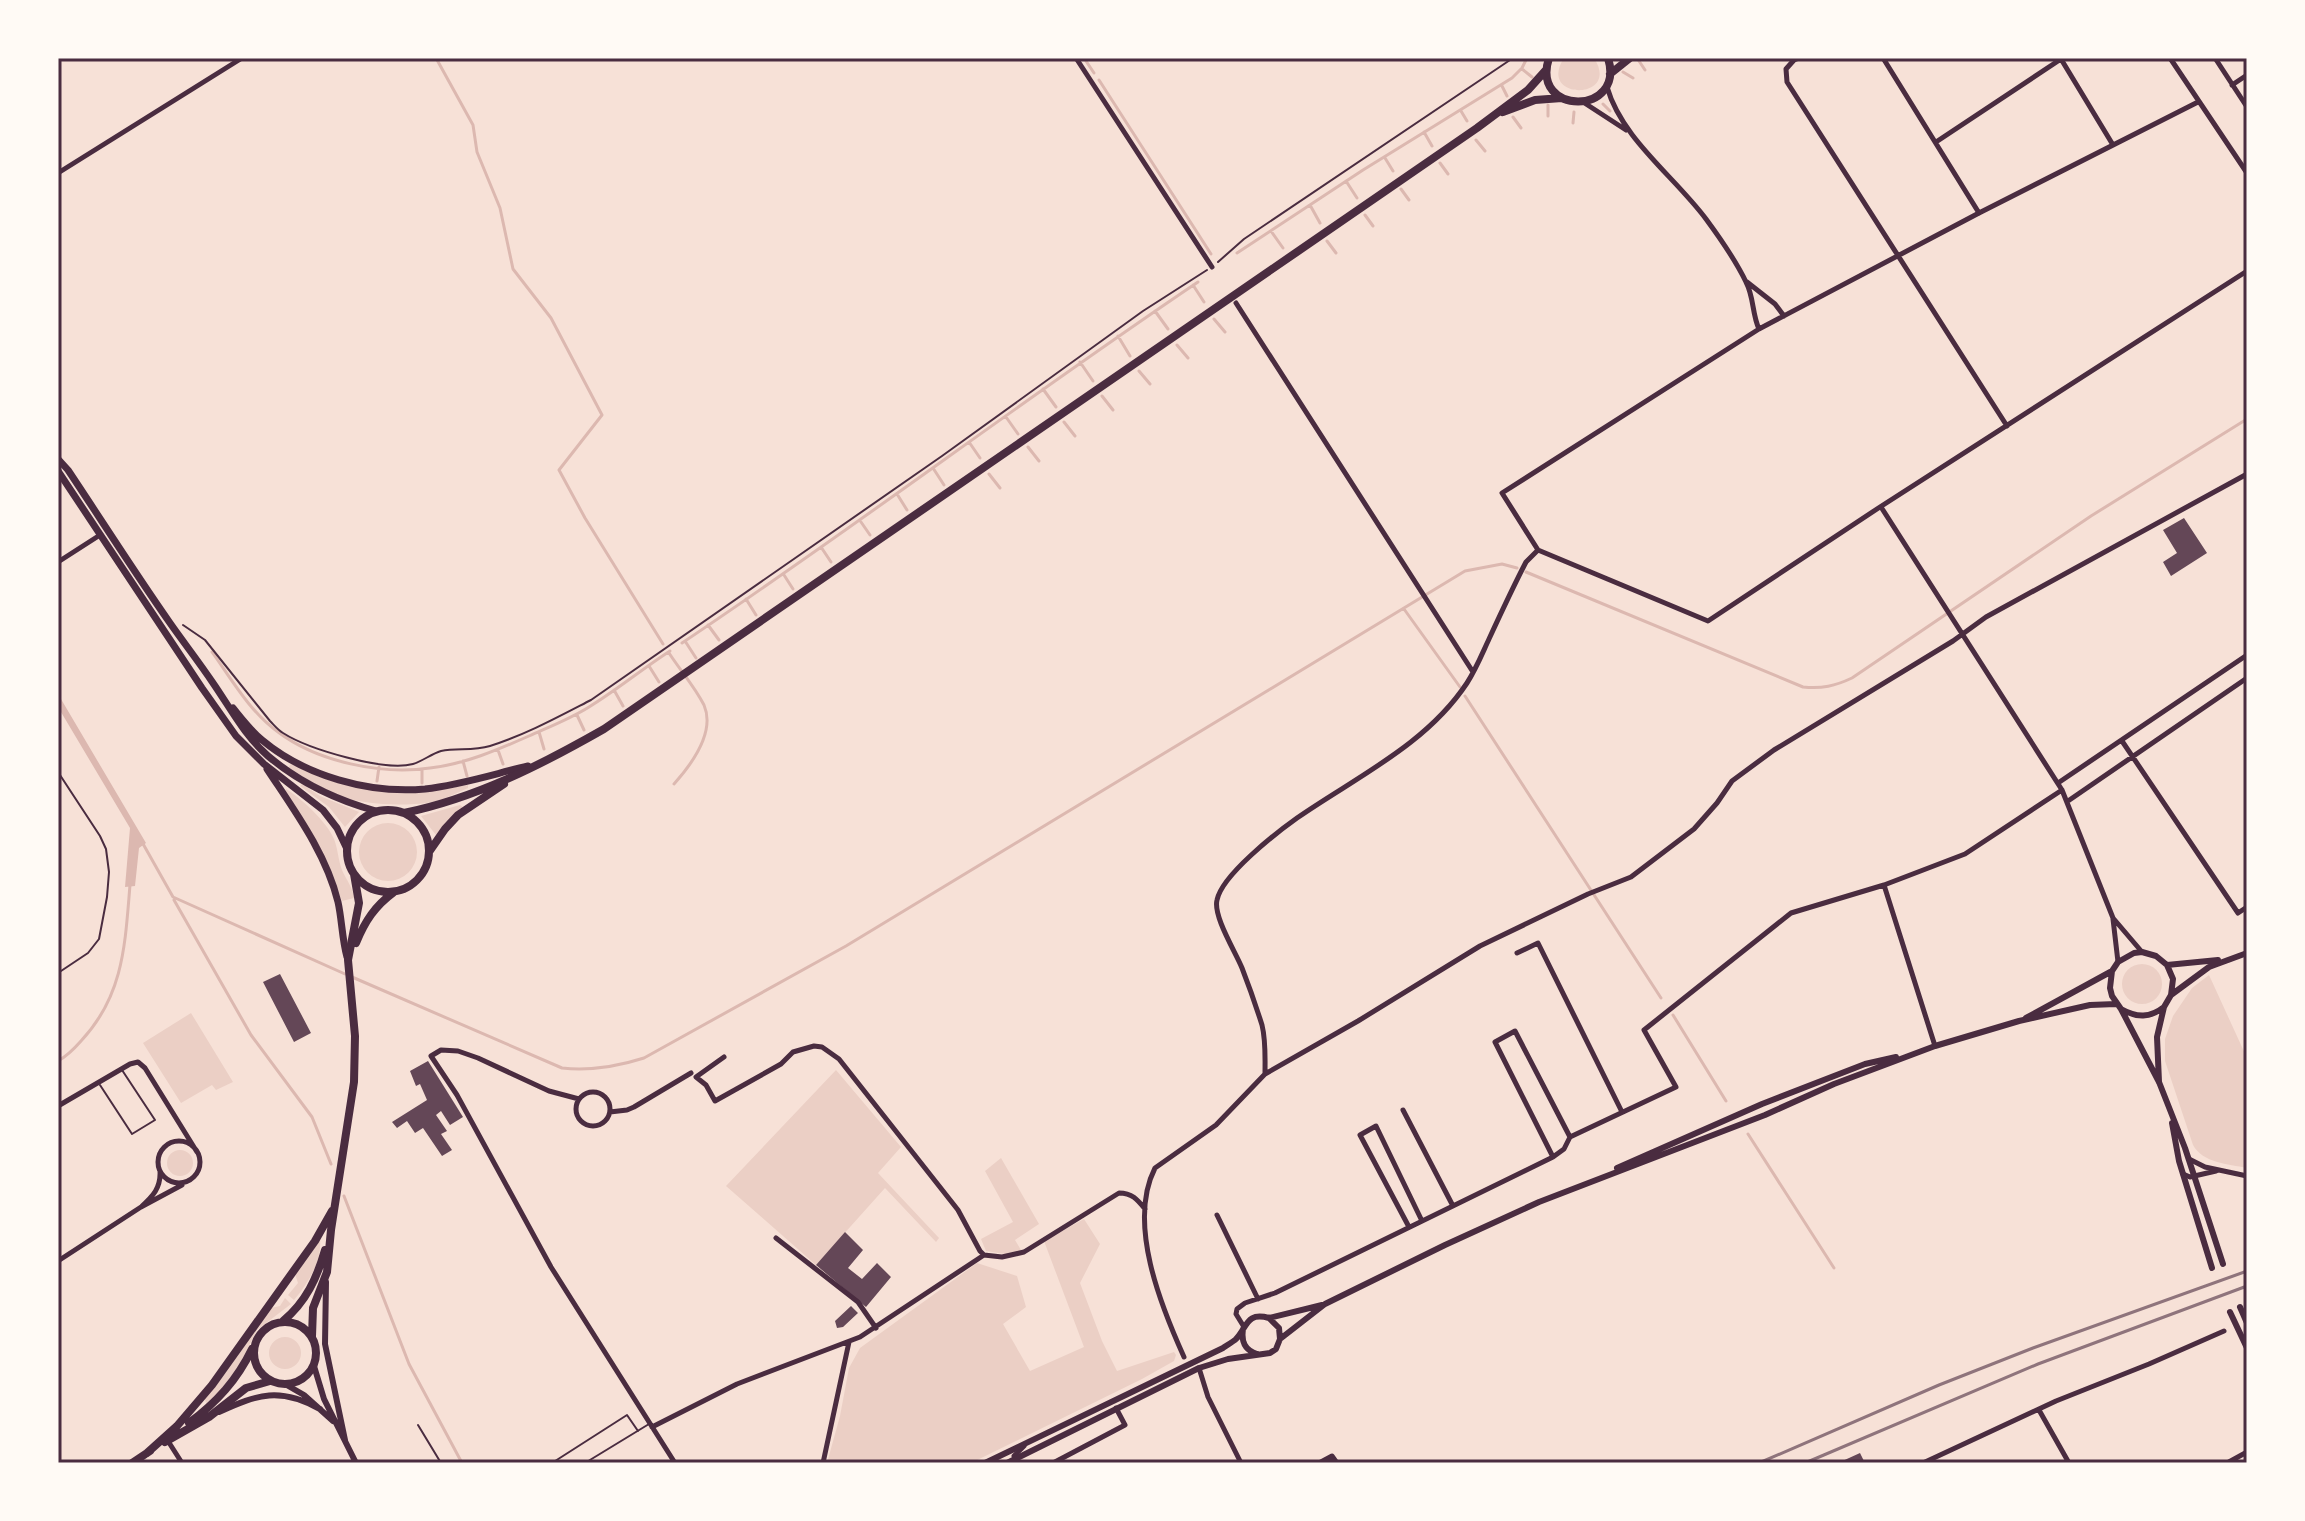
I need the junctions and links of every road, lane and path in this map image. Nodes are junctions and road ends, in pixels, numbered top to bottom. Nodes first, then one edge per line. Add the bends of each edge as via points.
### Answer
1 (242, 58) edge
2 (1076, 58) edge
3 (1513, 58) edge
4 (1549, 58) edge
5 (1608, 58) edge
6 (1630, 58) edge
7 (1883, 58) edge
8 (2060, 58) edge
9 (2170, 58) edge
10 (2215, 58) edge
11 (1796, 59) edge
12 (1546, 70) junction
13 (1610, 74) junction
14 (2247, 75) edge
15 (2232, 85) junction
16 (1606, 86) junction
17 (1562, 98) junction
18 (1583, 102) junction
19 (2198, 102) junction
20 (2247, 107) edge
21 (1495, 115) junction
22 (1630, 133) junction
23 (1936, 142) junction
24 (2113, 145) junction
25 (58, 173) edge
26 (2247, 173) edge
27 (1979, 213) junction
28 (1898, 256) junction
29 (1212, 267) junction
30 (2247, 271) edge
31 (1746, 281) junction
32 (1236, 303) dead end
33 (1784, 316) junction
34 (1759, 329) junction
35 (2007, 426) junction
36 (58, 459) edge
37 (58, 471) edge
38 (2247, 474) edge
39 (1880, 507) junction
40 (100, 535) junction
41 (1538, 550) junction
42 (58, 562) edge
43 (175, 620) dead end
44 (1963, 634) junction
45 (2247, 655) edge
46 (1473, 673) junction
47 (2247, 678) edge
48 (214, 684) junction
49 (2122, 741) junction
50 (2133, 756) junction
51 (264, 764) junction
52 (536, 765) junction
53 (58, 772) edge
54 (521, 773) junction
55 (2058, 783) junction
56 (2062, 790) junction
57 (2068, 801) junction
58 (376, 811) junction
59 (404, 813) junction
60 (347, 849) junction
61 (429, 853) junction
62 (354, 874) junction
63 (1884, 885) junction
64 (394, 892) junction
65 (2247, 907) edge
66 (2113, 918) junction
67 (2142, 952) junction
68 (1517, 953) dead end
69 (2247, 953) edge
70 (2230, 959) junction
71 (2118, 962) junction
72 (348, 963) junction
73 (2167, 965) junction
74 (2112, 971) junction
75 (58, 973) edge
76 (2171, 995) junction
77 (2119, 1006) junction
78 (2164, 1007) junction
79 (2019, 1021) junction
80 (1935, 1046) junction
81 (724, 1057) dead end
82 (121, 1069) junction
83 (691, 1073) dead end
84 (1265, 1074) junction
85 (2159, 1082) junction
86 (99, 1084) junction
87 (579, 1099) junction
88 (58, 1106) edge
89 (1403, 1110) dead end
90 (610, 1112) junction
91 (1622, 1112) junction
92 (2169, 1112) junction
93 (1570, 1137) junction
94 (197, 1152) junction
95 (1553, 1157) junction
96 (2188, 1158) junction
97 (160, 1170) junction
98 (2225, 1171) junction
99 (2183, 1173) junction
100 (2194, 1176) junction
101 (2247, 1176) edge
102 (190, 1181) junction
103 (1453, 1206) junction
104 (141, 1207) junction
105 (334, 1207) junction
106 (1145, 1210) junction
107 (1217, 1215) dead end
108 (1422, 1221) junction
109 (1409, 1227) junction
110 (331, 1230) junction
111 (776, 1238) dead end
112 (984, 1255) junction
113 (58, 1261) edge
114 (2223, 1264) dead end
115 (2212, 1268) dead end
116 (327, 1272) junction
117 (1258, 1299) junction
118 (1325, 1304) junction
119 (2240, 1307) dead end
120 (2230, 1312) dead end
121 (1269, 1318) junction
122 (283, 1321) junction
123 (2247, 1323) edge
124 (876, 1328) junction
125 (1243, 1328) junction
126 (2224, 1331) dead end
127 (312, 1336) junction
128 (1280, 1339) junction
129 (850, 1341) junction
130 (255, 1345) junction
131 (2247, 1348) edge
132 (1257, 1354) junction
133 (1186, 1361) junction
134 (314, 1366) junction
135 (1199, 1368) junction
136 (270, 1381) junction
137 (285, 1384) junction
138 (1116, 1408) junction
139 (320, 1409) junction
140 (2039, 1410) junction
141 (209, 1417) junction
142 (336, 1424) junction
143 (418, 1425) dead end
144 (651, 1426) junction
145 (638, 1431) junction
146 (345, 1440) junction
147 (164, 1443) junction
148 (1028, 1443) junction
149 (2247, 1452) edge
150 (147, 1453) junction
151 (1017, 1461) edge
152 (132, 1463) edge
153 (182, 1463) edge
154 (356, 1463) edge
155 (441, 1463) edge
156 (552, 1463) edge
157 (585, 1463) edge
158 (675, 1463) edge
159 (823, 1463) edge
160 (985, 1463) edge
161 (1007, 1463) edge
162 (1053, 1463) edge
163 (1241, 1463) edge
164 (1319, 1463) edge
165 (1337, 1463) edge
166 (1923, 1463) edge
167 (2069, 1463) edge
168 (2227, 1463) edge

1 - 25 street
2 - 29 street
3 - 29 path via 1244,239
4 - 12 main road
5 - 13 main road
6 - 13 main road
7 - 23 street
8 - 23 street
8 - 24 street
9 - 19 street
10 - 15 street
11 - 28 street via 1786,69 1787,82
12 - 17 main road via 1550,86
12 - 21 main road
13 - 16 main road
14 - 15 street
15 - 20 street
16 - 18 main road
16 - 22 street
17 - 18 main road
17 - 21 main road via 1535,100
18 - 22 street
19 - 24 street
19 - 26 street
21 - 52 main road via 671,684 604,729
22 - 31 street via 1707,220
23 - 27 street
24 - 27 street
27 - 28 street
28 - 33 street
28 - 35 street
29 - 43 path via 591,700 489,746 437,752 401,765 352,759 307,744 278,729 205,640
30 - 35 street
31 - 33 street
31 - 34 street
32 - 46 street
33 - 34 street
34 - 41 street via 1502,493
35 - 39 street
36 - 48 main road
37 - 40 main road
38 - 44 street
39 - 41 street via 1708,621
39 - 44 street
40 - 42 street
40 - 51 main road via 219,713
41 - 46 street via 1526,562
44 - 55 street
44 - 84 street via 1774,750 1732,781 1694,829 1631,877 1480,946
45 - 49 street
46 - 84 street via 1422,732 1358,781 1284,827 1244,861 1217,896 1219,916 1263,1028
47 - 50 street
48 - 52 main road via 250,729 277,751 331,777 387,789 433,788
48 - 58 main road via 235,718 270,757 331,797
49 - 50 street
49 - 55 street
50 - 57 street
50 - 65 street via 2238,913
51 - 60 main road via 323,810
51 - 72 main road via 313,841 329,877
52 - 54 main road
53 - 75 path via 100,836 109,872 96,945
54 - 59 main road via 461,799
54 - 61 main road via 458,815
55 - 56 street
56 - 57 street
56 - 63 street via 1965,854
57 - 66 street
58 - 59 main road
58 - 60 main road via 353,828
59 - 61 main road via 424,832
60 - 62 main road
61 - 64 main road via 418,878
62 - 64 main road via 369,888
62 - 72 main road via 359,903
63 - 80 street
63 - 91 street via 1791,913 1661,1015 1644,1030 1676,1087
64 - 72 main road via 364,923
66 - 67 street
66 - 71 street
67 - 71 street
67 - 73 street
68 - 91 street via 1538,943
69 - 70 street
70 - 73 street
70 - 76 street via 2209,967
71 - 74 street
72 - 105 main road via 354,1082
73 - 76 street via 2173,979
74 - 77 street via 2110,988
74 - 79 street
76 - 78 street
77 - 78 street via 2138,1016
77 - 79 street via 2090,1005
77 - 85 street
78 - 85 street via 2157,1037
79 - 80 street
80 - 118 street via 1865,1064 1762,1104 1461,1237
81 - 112 street via 696,1077 715,1101 793,1052 814,1046 839,1059 958,1210
82 - 86 street
82 - 86 lane via 155,1120 132,1134
82 - 94 street via 142,1064
83 - 90 street via 627,1110
84 - 106 street via 1216,1125 1155,1168
85 - 92 street
86 - 88 street
87 - 90 street via 600,1093
87 - 90 street via 576,1109 583,1124 600,1125
87 - 144 street via 458,1051 441,1050 431,1056 551,1267
89 - 103 street
91 - 93 street
92 - 96 street
92 - 99 street
93 - 95 street
93 - 95 street via 1515,1031 1495,1042
94 - 97 street via 185,1142 171,1143 160,1154
94 - 102 street via 198,1170
95 - 103 street
96 - 98 street
96 - 100 street
97 - 102 street via 170,1181
97 - 104 street via 157,1191
98 - 100 street
98 - 101 street
99 - 100 street
99 - 115 street
100 - 114 street
102 - 104 street
103 - 108 street
104 - 113 street
105 - 110 main road
105 - 150 main road via 212,1385
106 - 112 street via 1134,1196 1119,1193 1024,1252
106 - 133 street via 1151,1269
107 - 117 street
108 - 109 street
108 - 109 street via 1376,1126 1360,1135
109 - 117 street
110 - 116 main road
110 - 122 main road via 309,1293
111 - 124 street via 858,1302
112 - 124 street
116 - 127 main road via 313,1308
116 - 146 street via 325,1344
117 - 125 street via 1237,1309
118 - 121 street
118 - 128 street
119 - 123 street
120 - 131 street
121 - 125 street via 1253,1318
121 - 128 street via 1279,1328
122 - 127 main road via 296,1323
122 - 130 main road via 268,1326
124 - 129 street
125 - 132 street via 1243,1342
125 - 133 street via 1223,1348
126 - 140 street
127 - 134 main road
128 - 132 street via 1273,1351
129 - 144 street via 737,1384
129 - 159 street
130 - 136 main road via 256,1366
130 - 147 main road via 217,1400
132 - 135 street
133 - 148 street
134 - 137 main road via 302,1379
134 - 142 street
135 - 138 street
135 - 163 street
136 - 137 main road
136 - 141 main road via 246,1388
137 - 139 street
138 - 151 street
138 - 162 street via 1125,1425
139 - 141 street via 268,1394
139 - 142 street
140 - 166 street
140 - 167 street
141 - 147 main road
142 - 146 street
143 - 155 lane
144 - 145 lane
144 - 158 street
145 - 156 lane via 627,1415
145 - 157 lane
146 - 154 street
147 - 150 main road
147 - 153 street
148 - 151 street via 1014,1456
148 - 160 street
149 - 168 street
150 - 152 main road
151 - 161 street
164 - 165 street via 1332,1456

